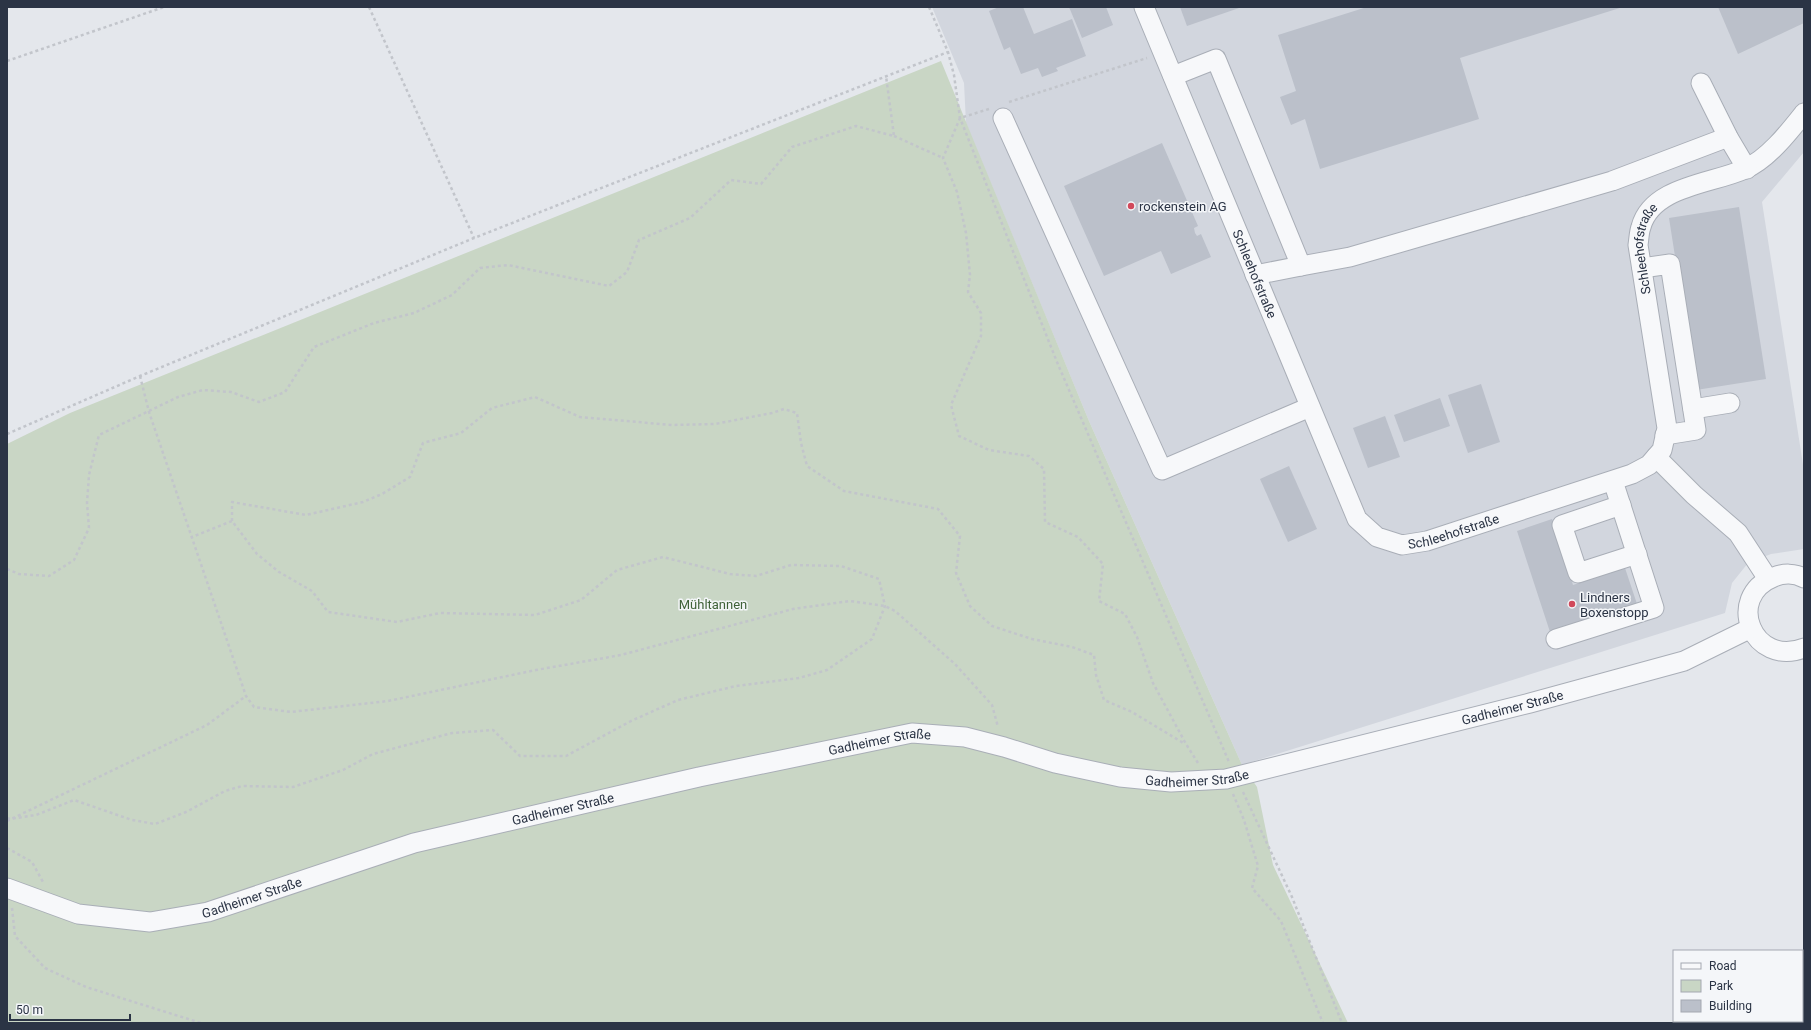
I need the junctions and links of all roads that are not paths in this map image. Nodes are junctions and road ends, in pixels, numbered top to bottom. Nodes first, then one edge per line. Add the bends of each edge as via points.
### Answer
1 (1144, 7) edge
2 (1173, 76) junction
3 (1701, 83) dead end
4 (999, 110) road end
5 (1804, 113) edge
6 (1728, 137) junction
7 (1747, 169) junction
8 (1301, 266) junction
9 (1642, 268) junction
10 (1256, 275) junction
11 (1730, 403) dead end
12 (1310, 407) junction
13 (1693, 409) junction
14 (1665, 435) junction
15 (1656, 456) junction
16 (1613, 481) junction
17 (1621, 505) junction
18 (1637, 554) junction
19 (1804, 578) edge
20 (1768, 579) junction
21 (1751, 628) junction
22 (1556, 639) dead end
23 (1804, 648) edge
24 (9, 889) edge

1 - 2 street, Schleehofstraße
2 - 8 street via 1216,59
2 - 10 street, Schleehofstraße
3 - 6 street
4 - 12 street via 1162,470
5 - 7 street, Schleehofstraße via 1773,150
6 - 7 street
6 - 8 street via 1612,181 1350,257
7 - 9 street, Schleehofstraße via 1668,195 1649,209 1640,226 1638,245
8 - 10 street
9 - 13 street via 1670,264
9 - 14 street, Schleehofstraße via 1667,428
10 - 12 street, Schleehofstraße
11 - 13 street
12 - 16 street, Schleehofstraße via 1357,519 1377,537 1402,545 1427,541
13 - 14 street via 1696,430
14 - 15 street, Schleehofstraße via 1662,450
15 - 16 street, Schleehofstraße via 1649,465
15 - 20 street via 1694,495 1738,533
16 - 17 street
17 - 18 street
17 - 18 street via 1562,525 1578,573
18 - 22 street via 1654,608
19 - 20 street via 1790,574
20 - 21 street via 1752,595 1748,606
21 - 23 street via 1764,645 1774,650 1785,652
21 - 24 street, Gadheimer Straße via 1684,661 1231,778 1171,782 1120,777 1055,763 965,738 912,733 691,778 414,843 208,912 150,922 78,914

